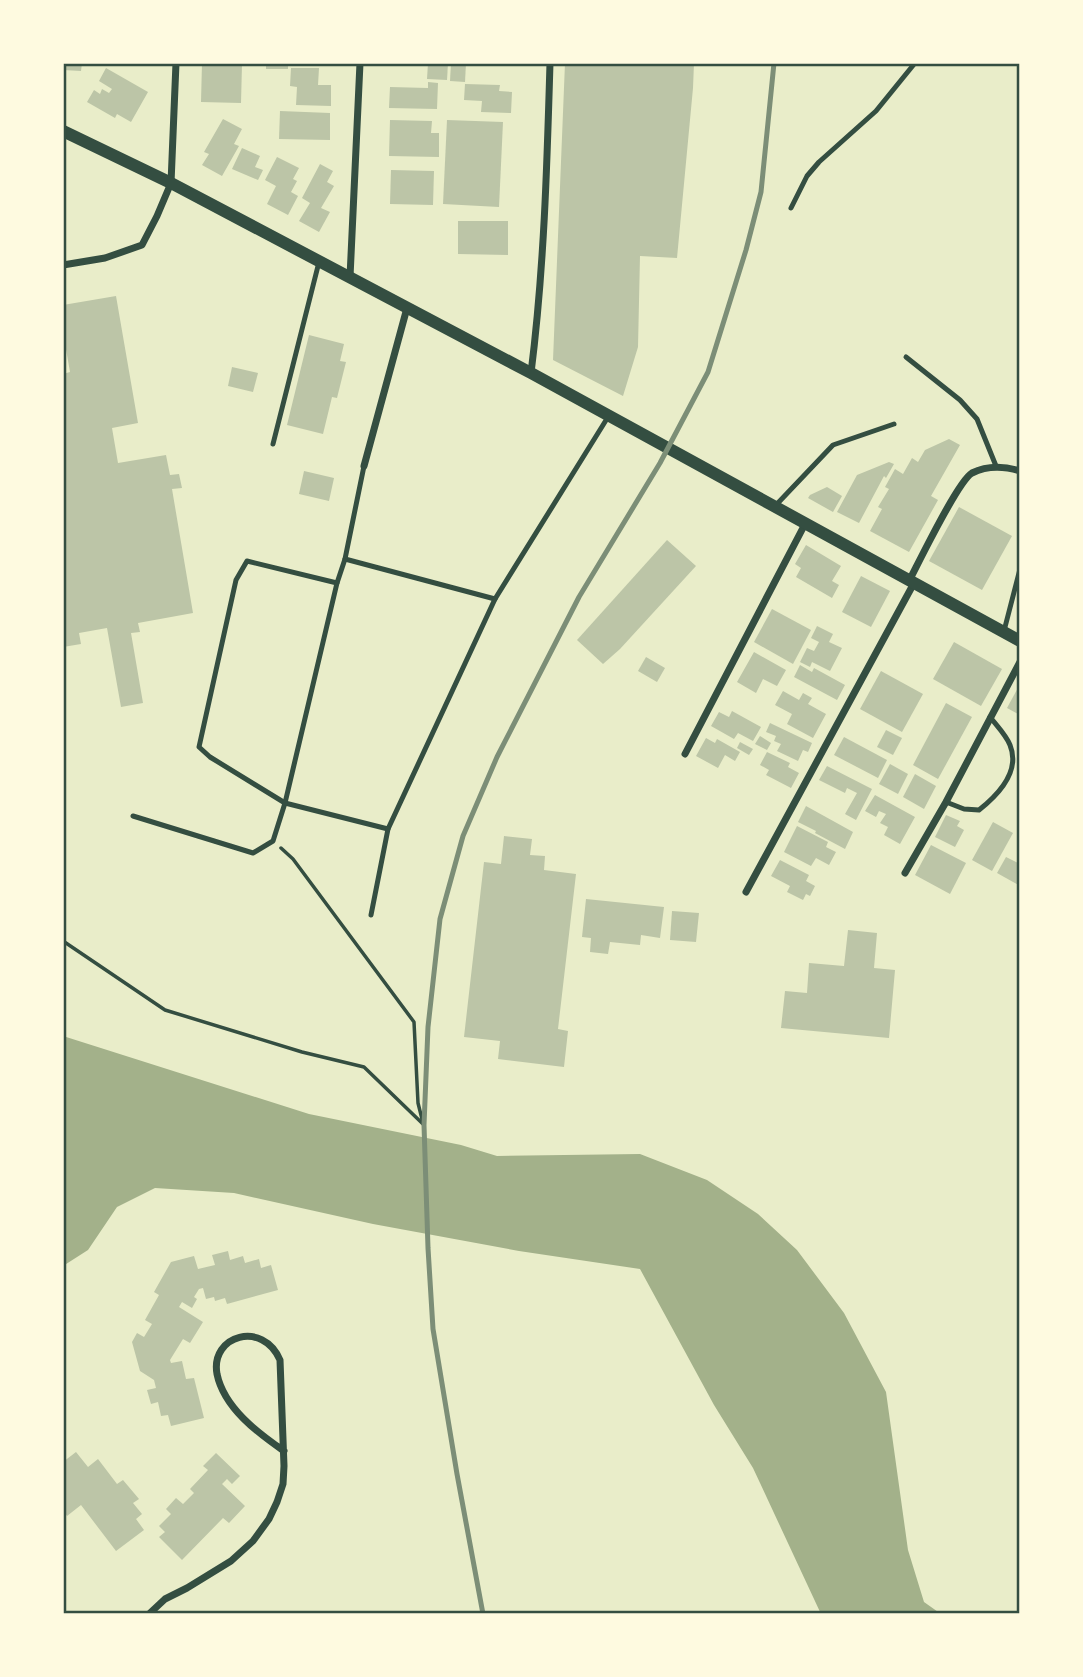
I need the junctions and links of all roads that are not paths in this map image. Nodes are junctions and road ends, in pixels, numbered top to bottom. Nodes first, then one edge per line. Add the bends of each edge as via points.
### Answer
1 (176, 63) edge
2 (360, 63) edge
3 (550, 63) edge
4 (915, 63) edge
5 (63, 131) edge
6 (171, 183) junction
7 (791, 208) dead end
8 (319, 262) junction
9 (63, 265) edge
10 (349, 278) junction
11 (407, 308) junction
12 (906, 357) dead end
13 (531, 373) junction
14 (609, 416) junction
15 (894, 424) dead end
16 (273, 444) dead end
17 (365, 466) joint
18 (996, 466) junction
19 (1020, 471) edge
20 (774, 507) junction
21 (805, 524) junction
22 (345, 559) junction
23 (1020, 569) edge
24 (911, 582) junction
25 (337, 583) junction
26 (495, 598) junction
27 (1004, 632) junction
28 (1020, 640) edge
29 (1020, 662) edge
30 (990, 716) junction
31 (685, 754) dead end
32 (946, 802) junction
33 (285, 803) junction
34 (133, 816) dead end
35 (388, 829) junction
36 (905, 873) dead end
37 (746, 892) dead end
38 (370, 915) dead end
39 (284, 1451) junction
40 (149, 1614) edge

1 - 6 street
2 - 10 street
3 - 13 street via 541,282
4 - 7 lane via 876,111 807,176
5 - 6 street
6 - 8 street
6 - 9 street via 142,245 105,258
8 - 10 street
8 - 16 lane
10 - 11 street
11 - 13 street
11 - 17 street
12 - 18 lane via 977,419
13 - 14 street
14 - 20 street
14 - 26 lane
15 - 20 lane via 833,445
17 - 22 lane
18 - 19 street
18 - 24 street via 964,480
20 - 21 street
21 - 24 street
21 - 31 street
22 - 25 lane
22 - 26 lane
23 - 27 lane
24 - 27 street
24 - 37 street
25 - 33 lane
25 - 33 lane via 247,561 236,580 199,747
26 - 35 lane
27 - 28 street
29 - 30 street
30 - 32 street
30 - 32 lane via 1010,744 1014,762 1007,781 979,810
32 - 36 street
33 - 34 lane via 274,841 253,853
33 - 35 lane
35 - 38 lane
39 - 39 street via 280,1360 270,1343 241,1336 224,1347 217,1375 229,1401 255,1430
39 - 40 street via 277,1502 253,1541 231,1561 165,1599

